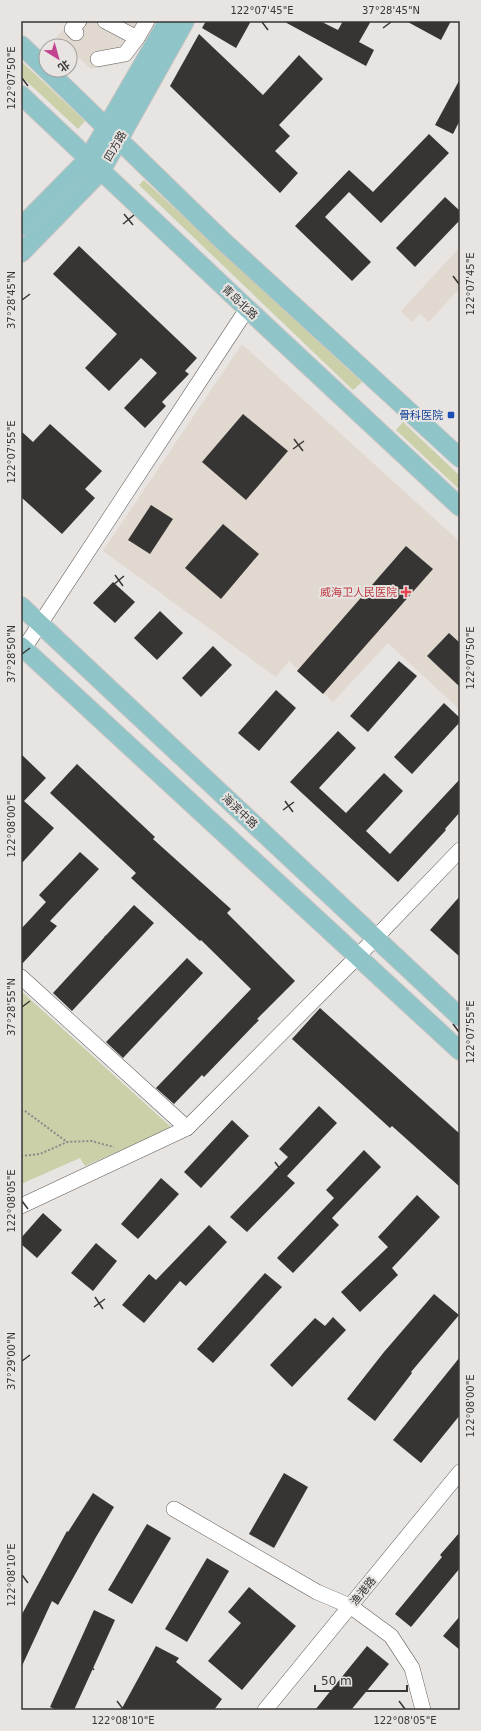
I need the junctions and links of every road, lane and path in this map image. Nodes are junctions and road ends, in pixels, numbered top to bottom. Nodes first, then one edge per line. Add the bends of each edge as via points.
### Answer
1 (105, 21) edge
2 (147, 21) edge
3 (168, 21) edge
4 (185, 21) edge
5 (137, 38) junction
6 (21, 45) edge
7 (98, 59) dead end
8 (38, 61) edge
9 (56, 78) edge
10 (21, 95) edge
11 (113, 132) junction
12 (94, 165) junction
13 (21, 227) edge
14 (21, 253) edge
15 (247, 309) junction
16 (460, 458) edge
17 (460, 507) edge
18 (21, 606) edge
19 (40, 624) junction
20 (22, 649) edge
21 (460, 850) edge
22 (375, 938) junction
23 (357, 957) junction
24 (21, 977) edge
25 (460, 1017) edge
26 (460, 1051) edge
27 (21, 1110) edge
28 (187, 1128) junction
29 (67, 1142) junction
30 (121, 1150) dead end
31 (21, 1156) edge
32 (21, 1206) edge
33 (460, 1472) edge
34 (174, 1509) dead end
35 (350, 1606) junction
36 (265, 1710) edge
37 (423, 1710) edge

1 - 5 street
2 - 5 street
3 - 11 main road, 四方路
4 - 11 main road, 四方路
5 - 7 street via 125,54
6 - 8 main road
9 - 11 main road
10 - 12 main road, 青岛北路
11 - 12 main road, 四方路
11 - 16 main road via 222,240
12 - 13 main road, 四方路
12 - 14 main road, 四方路
12 - 15 main road, 青岛北路
15 - 17 main road, 青岛北路
15 - 19 street
18 - 19 main road, 海滨中路
19 - 20 street
19 - 22 main road, 海滨中路
20 - 23 main road
21 - 22 street
22 - 23 street
22 - 25 main road, 海滨中路
23 - 26 main road
23 - 28 street
24 - 28 street
27 - 29 path
28 - 32 street
29 - 30 path via 91,1141
29 - 31 path via 40,1154
33 - 35 street, 渔港路
34 - 35 street via 317,1592
35 - 36 street, 渔港路
35 - 37 street via 391,1636 412,1668

